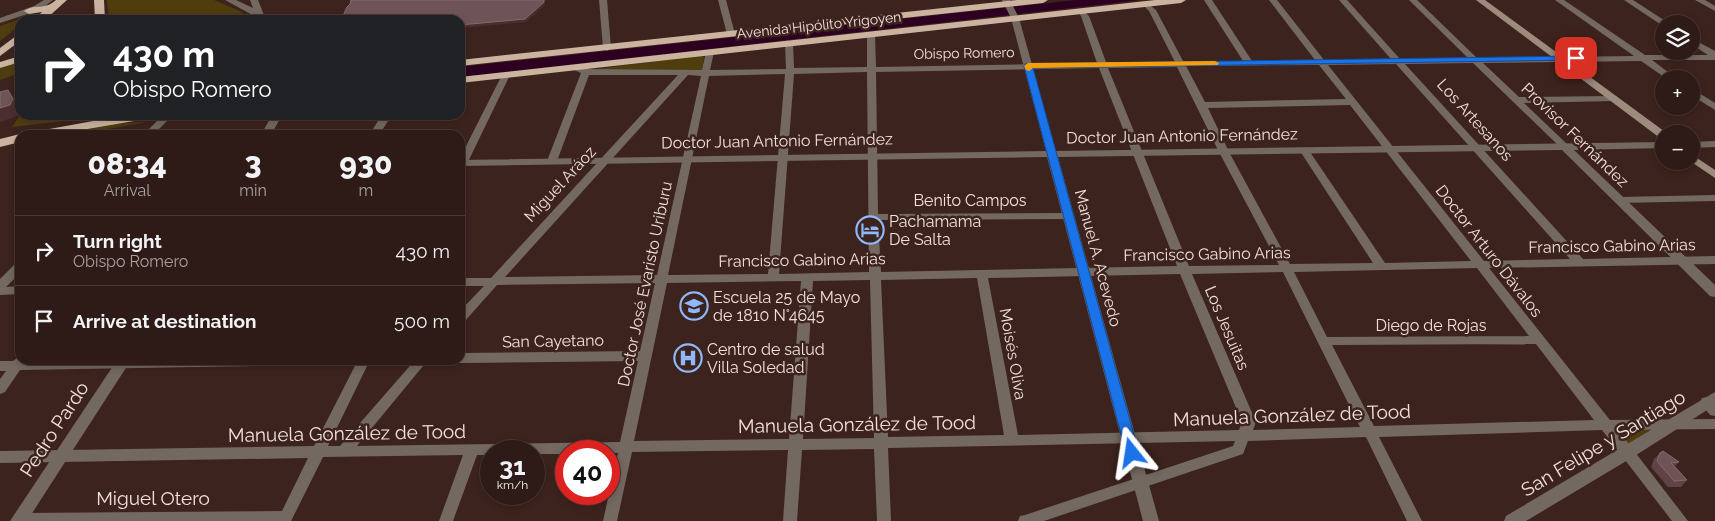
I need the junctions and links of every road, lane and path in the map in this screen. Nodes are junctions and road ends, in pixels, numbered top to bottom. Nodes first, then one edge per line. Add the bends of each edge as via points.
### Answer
1 (49, 0) edge
2 (62, 0) edge
3 (99, 0) edge
4 (229, 0) edge
5 (254, 0) edge
6 (603, 0) edge
7 (722, 0) edge
8 (1043, 0) edge
9 (1181, 0) edge
10 (1208, 0) edge
11 (1273, 0) edge
12 (1343, 0) edge
13 (1413, 0) edge
14 (1480, 0) edge
15 (1559, 0) edge
16 (1628, 0) edge
17 (1699, 0) edge
18 (1009, 1) edge
19 (1029, 1) edge
20 (1146, 4) junction
21 (1715, 9) edge
22 (29, 11) junction
23 (1081, 11) junction
24 (48, 12) junction
25 (15, 15) edge
26 (16, 15) edge
27 (44, 15) edge
28 (100, 15) edge
29 (256, 15) edge
30 (260, 15) edge
31 (1655, 17) edge
32 (1015, 18) junction
33 (0, 20) edge
34 (731, 34) junction
35 (871, 34) junction
36 (15, 40) edge
37 (789, 43) junction
38 (1700, 46) edge
39 (607, 48) junction
40 (710, 52) junction
41 (0, 53) edge
42 (1715, 56) edge
43 (1642, 58) junction
44 (1559, 59) junction
45 (15, 60) edge
46 (1474, 60) junction
47 (1398, 61) junction
48 (465, 62) edge
49 (1320, 62) junction
50 (1249, 63) junction
51 (0, 64) edge
52 (1102, 64) junction
53 (1181, 64) junction
54 (1028, 66) junction
55 (575, 67) junction
56 (872, 68) junction
57 (790, 70) junction
58 (1660, 70) edge
59 (586, 72) junction
60 (705, 72) junction
61 (685, 73) junction
62 (506, 75) junction
63 (465, 79) edge
64 (1700, 97) edge
65 (1613, 98) junction
66 (1515, 100) junction
67 (1352, 102) junction
68 (1202, 105) junction
69 (1715, 107) edge
70 (114, 120) edge
71 (163, 120) edge
72 (1655, 129) edge
73 (59, 130) edge
74 (153, 130) edge
75 (15, 139) edge
76 (0, 143) edge
77 (1715, 144) edge
78 (1655, 145) edge
79 (1700, 145) edge
80 (1564, 146) junction
81 (1477, 148) junction
82 (1389, 149) junction
83 (1305, 151) junction
84 (1137, 152) junction
85 (1224, 152) junction
86 (1051, 153) junction
87 (465, 156) edge
88 (872, 156) junction
89 (783, 158) junction
90 (688, 159) junction
91 (606, 160) junction
92 (552, 161) junction
93 (465, 164) edge
94 (1700, 164) edge
95 (1715, 175) edge
96 (1715, 198) edge
97 (1620, 200) junction
98 (1068, 216) junction
99 (873, 217) junction
100 (1681, 260) junction
101 (1715, 260) edge
102 (1580, 263) junction
103 (1480, 265) junction
104 (1382, 267) junction
105 (1287, 269) junction
106 (1185, 270) junction
107 (15, 271) edge
108 (1084, 272) junction
109 (982, 274) junction
110 (875, 276) junction
111 (773, 277) junction
112 (806, 277) junction
113 (662, 278) junction
114 (495, 281) junction
115 (465, 282) edge
116 (0, 286) edge
117 (15, 290) edge
118 (0, 291) edge
119 (1715, 294) edge
120 (465, 313) edge
121 (1539, 340) junction
122 (1324, 341) junction
123 (646, 356) junction
124 (465, 358) edge
125 (15, 364) edge
126 (17, 365) edge
127 (120, 365) edge
128 (362, 365) edge
129 (418, 365) edge
130 (0, 366) edge
131 (0, 388) edge
132 (1712, 404) edge
133 (1674, 424) junction
134 (1715, 424) edge
135 (1606, 425) junction
136 (1370, 432) junction
137 (1245, 435) junction
138 (1128, 439) junction
139 (1012, 441) junction
140 (881, 442) junction
141 (796, 443) junction
142 (626, 448) junction
143 (471, 451) junction
144 (319, 452) junction
145 (343, 452) junction
146 (1628, 453) junction
147 (60, 456) junction
148 (0, 457) edge
149 (1140, 481) junction
150 (19, 520) edge
151 (284, 520) edge
152 (446, 521) edge
153 (610, 521) edge
154 (790, 521) edge
155 (884, 521) edge
156 (1025, 521) edge
157 (1151, 521) edge
158 (1415, 521) edge
159 (1512, 521) edge
160 (1681, 521) edge

1 - 22 street
2 - 24 highway
3 - 28 highway
4 - 29 street
5 - 30 street
6 - 39 street
7 - 34 street
8 - 19 highway, Avenida Hipólito Yrigoyen
9 - 20 highway, Avenida Hipólito Yrigoyen
10 - 50 street
11 - 49 street, Doctor Arturo Dávalos
12 - 47 street, Los Artesanos
13 - 46 street, Provisor Fernández
14 - 44 main road
15 - 43 street
16 - 31 street
17 - 21 street
18 - 19 highway, Avenida Hipólito Yrigoyen
18 - 32 street, Manuel A. Acevedo
18 - 34 highway, Avenida Hipólito Yrigoyen
20 - 23 highway, Avenida Hipólito Yrigoyen
20 - 53 street
22 - 24 highway via 44,9
22 - 26 street
23 - 32 highway, Avenida Hipólito Yrigoyen
23 - 52 street, Los Jesuitas
24 - 27 highway
25 - 33 street
32 - 35 highway, Avenida Hipólito Yrigoyen
32 - 54 street, Manuel A. Acevedo
34 - 39 highway, Avenida Hipólito Yrigoyen
35 - 37 highway, Avenida Hipólito Yrigoyen
35 - 56 street
36 - 41 highway
37 - 40 highway, Avenida Hipólito Yrigoyen
37 - 57 street
38 - 42 street
39 - 48 highway, Avenida Hipólito Yrigoyen
40 - 55 highway, Avenida Hipólito Yrigoyen
40 - 60 street, Doctor José Evaristo Uriburu
42 - 43 street, Obispo Romero
43 - 44 street, Obispo Romero
43 - 58 street
44 - 46 street, Obispo Romero
44 - 65 main road
45 - 51 highway
46 - 47 street, Obispo Romero
46 - 66 street, Provisor Fernández
47 - 49 street, Obispo Romero
47 - 81 street, Los Artesanos
49 - 50 street, Obispo Romero
49 - 67 street, Doctor Arturo Dávalos
50 - 53 street, Obispo Romero
52 - 53 street, Obispo Romero
52 - 54 street, Obispo Romero
52 - 84 street, Los Jesuitas
53 - 68 street
54 - 56 street, Obispo Romero
54 - 86 street, Manuel A. Acevedo
55 - 59 street, Obispo Romero
55 - 62 highway, Avenida Hipólito Yrigoyen
56 - 57 street, Obispo Romero
56 - 88 street
57 - 60 street, Obispo Romero
57 - 89 street
59 - 61 street, Obispo Romero
59 - 92 street
60 - 61 street, Obispo Romero
60 - 90 street, Doctor José Evaristo Uriburu
61 - 91 street, Miguel Aráoz
62 - 63 highway, Avenida Hipólito Yrigoyen
62 - 87 street
64 - 69 street
65 - 66 street
65 - 72 main road
66 - 80 street, Provisor Fernández
67 - 68 street
67 - 82 street, Doctor Arturo Dávalos
68 - 85 street
70 - 73 highway
71 - 74 street
75 - 76 highway
77 - 79 street
78 - 80 street, Doctor Juan Antonio Fernández
80 - 81 street, Doctor Juan Antonio Fernández
80 - 97 street, Provisor Fernández
81 - 82 street, Doctor Juan Antonio Fernández
81 - 102 street, Los Artesanos
82 - 83 street, Doctor Juan Antonio Fernández
82 - 103 street, Doctor Arturo Dávalos
83 - 85 street, Doctor Juan Antonio Fernández
83 - 104 street
84 - 85 street, Doctor Juan Antonio Fernández
84 - 86 street, Doctor Juan Antonio Fernández
84 - 106 street, Los Jesuitas
85 - 105 street
86 - 88 street, Doctor Juan Antonio Fernández
86 - 98 street, Manuel A. Acevedo
88 - 89 street, Doctor Juan Antonio Fernández
88 - 99 street
89 - 90 street, Doctor Juan Antonio Fernández
89 - 111 street
90 - 91 street, Doctor Juan Antonio Fernández
90 - 113 street, Doctor José Evaristo Uriburu
91 - 92 street, Doctor Juan Antonio Fernández
91 - 114 street, Miguel Aráoz
92 - 93 street, Doctor Juan Antonio Fernández
94 - 95 main road
96 - 97 street
97 - 100 street, Provisor Fernández
98 - 99 street, Benito Campos
98 - 108 street, Manuel A. Acevedo
99 - 110 street
100 - 101 street, Francisco Gabino Arias
100 - 102 street, Francisco Gabino Arias
100 - 119 street, Provisor Fernández
102 - 103 street, Francisco Gabino Arias
103 - 104 street, Francisco Gabino Arias
103 - 121 street, Doctor Arturo Dávalos
104 - 105 street, Francisco Gabino Arias
105 - 106 street, Francisco Gabino Arias
105 - 122 street
106 - 108 street, Francisco Gabino Arias
106 - 137 street, Los Jesuitas via 1249,422
107 - 116 street
108 - 109 street, Francisco Gabino Arias
108 - 138 street, Manuel A. Acevedo
109 - 110 street, Francisco Gabino Arias
109 - 139 street, Moisés Oliva
110 - 112 street, Francisco Gabino Arias
110 - 140 street
111 - 112 street, Francisco Gabino Arias
111 - 113 street, Francisco Gabino Arias
112 - 141 street
113 - 114 street, Francisco Gabino Arias
113 - 123 street, Doctor José Evaristo Uriburu
114 - 115 street, Francisco Gabino Arias
114 - 120 street, Miguel Aráoz
117 - 118 street
121 - 122 street, Diego de Rojas
121 - 135 street, Doctor Arturo Dávalos
122 - 136 street
123 - 124 street, San Cayetano
123 - 142 street, Doctor José Evaristo Uriburu
125 - 130 street
126 - 131 street
127 - 147 street, Pedro Pardo
128 - 144 street
129 - 145 street
132 - 133 street, San Felipe y Santiago
133 - 134 street, Manuela González de Tood
133 - 135 street, Manuela González de Tood
133 - 146 street, San Felipe y Santiago
135 - 136 street, Manuela González de Tood
135 - 146 street, Doctor Arturo Dávalos
136 - 137 street, Manuela González de Tood
136 - 158 street
137 - 138 street, Manuela González de Tood
137 - 149 street via 1238,450
138 - 139 street, Manuela González de Tood
138 - 149 street, Manuel A. Acevedo
139 - 140 street, Manuela González de Tood
140 - 141 street, Manuela González de Tood
140 - 155 street
141 - 142 street, Manuela González de Tood
141 - 154 street
142 - 143 street, Manuela González de Tood
142 - 153 street, Doctor José Evaristo Uriburu
143 - 145 street, Manuela González de Tood
143 - 152 street
144 - 145 street, Manuela González de Tood
144 - 147 street, Manuela González de Tood
144 - 151 street
146 - 159 street, San Felipe y Santiago
146 - 160 street, Doctor Arturo Dávalos
147 - 148 street, Manuela González de Tood
147 - 150 street, Pedro Pardo
149 - 156 street
149 - 157 street, Manuel A. Acevedo
150 - 151 street, Miguel Otero

